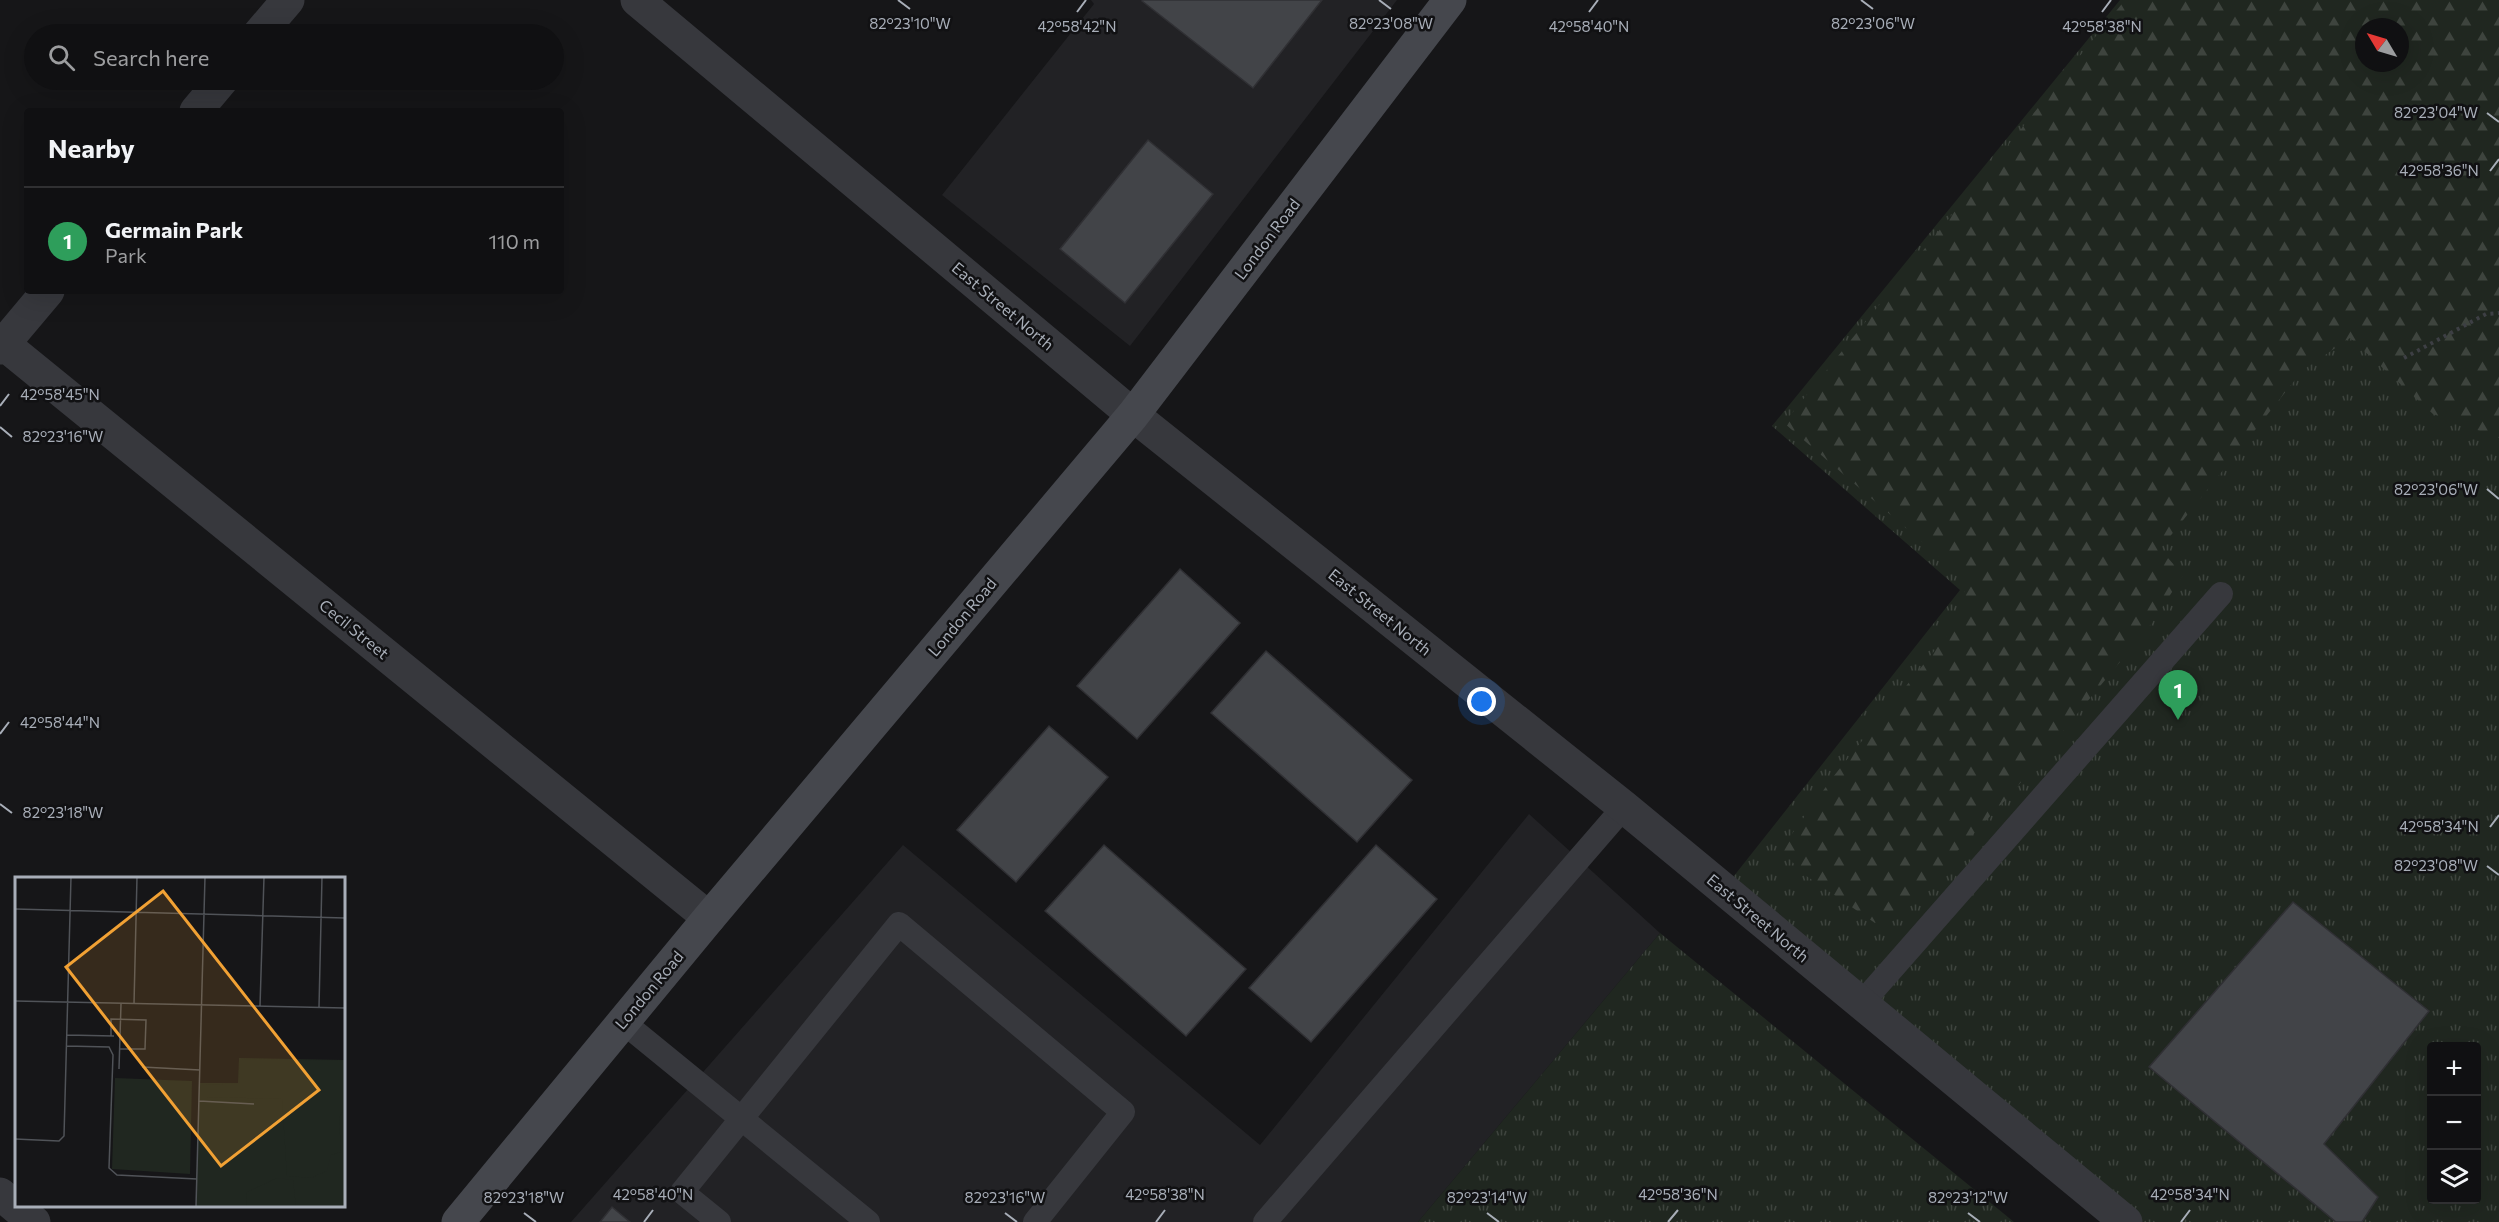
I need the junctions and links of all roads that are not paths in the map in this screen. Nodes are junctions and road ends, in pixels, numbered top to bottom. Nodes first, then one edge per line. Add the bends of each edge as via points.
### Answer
1 (288, 0) edge
2 (637, 0) edge
3 (1450, 0) edge
4 (268, 24) edge
5 (214, 90) edge
6 (199, 108) edge
7 (45, 294) edge
8 (1, 345) edge
9 (1133, 415) junction
10 (2221, 594) dead end
11 (1624, 807) junction
12 (709, 918) junction
13 (1861, 1004) junction
14 (623, 1022) junction
15 (740, 1119) junction
16 (0, 1194) edge
17 (15, 1206) edge
18 (16, 1207) edge
19 (34, 1222) edge
20 (458, 1222) edge
21 (719, 1222) edge
22 (868, 1222) edge
23 (1035, 1222) edge
24 (1265, 1222) edge
25 (2126, 1222) edge

1 - 4 street
2 - 9 street, East Street North
3 - 9 main road, London Road
5 - 6 street
7 - 8 street
8 - 12 street, Cecil Street
9 - 11 street, East Street North
9 - 12 main road, London Road
10 - 13 lane
11 - 13 street, East Street North
11 - 24 lane
12 - 14 main road, London Road
13 - 25 street, East Street North
14 - 15 lane
14 - 20 main road, London Road
15 - 21 lane via 682,1192
15 - 22 lane
15 - 23 lane via 899,924 1123,1112
16 - 17 street
18 - 19 street

